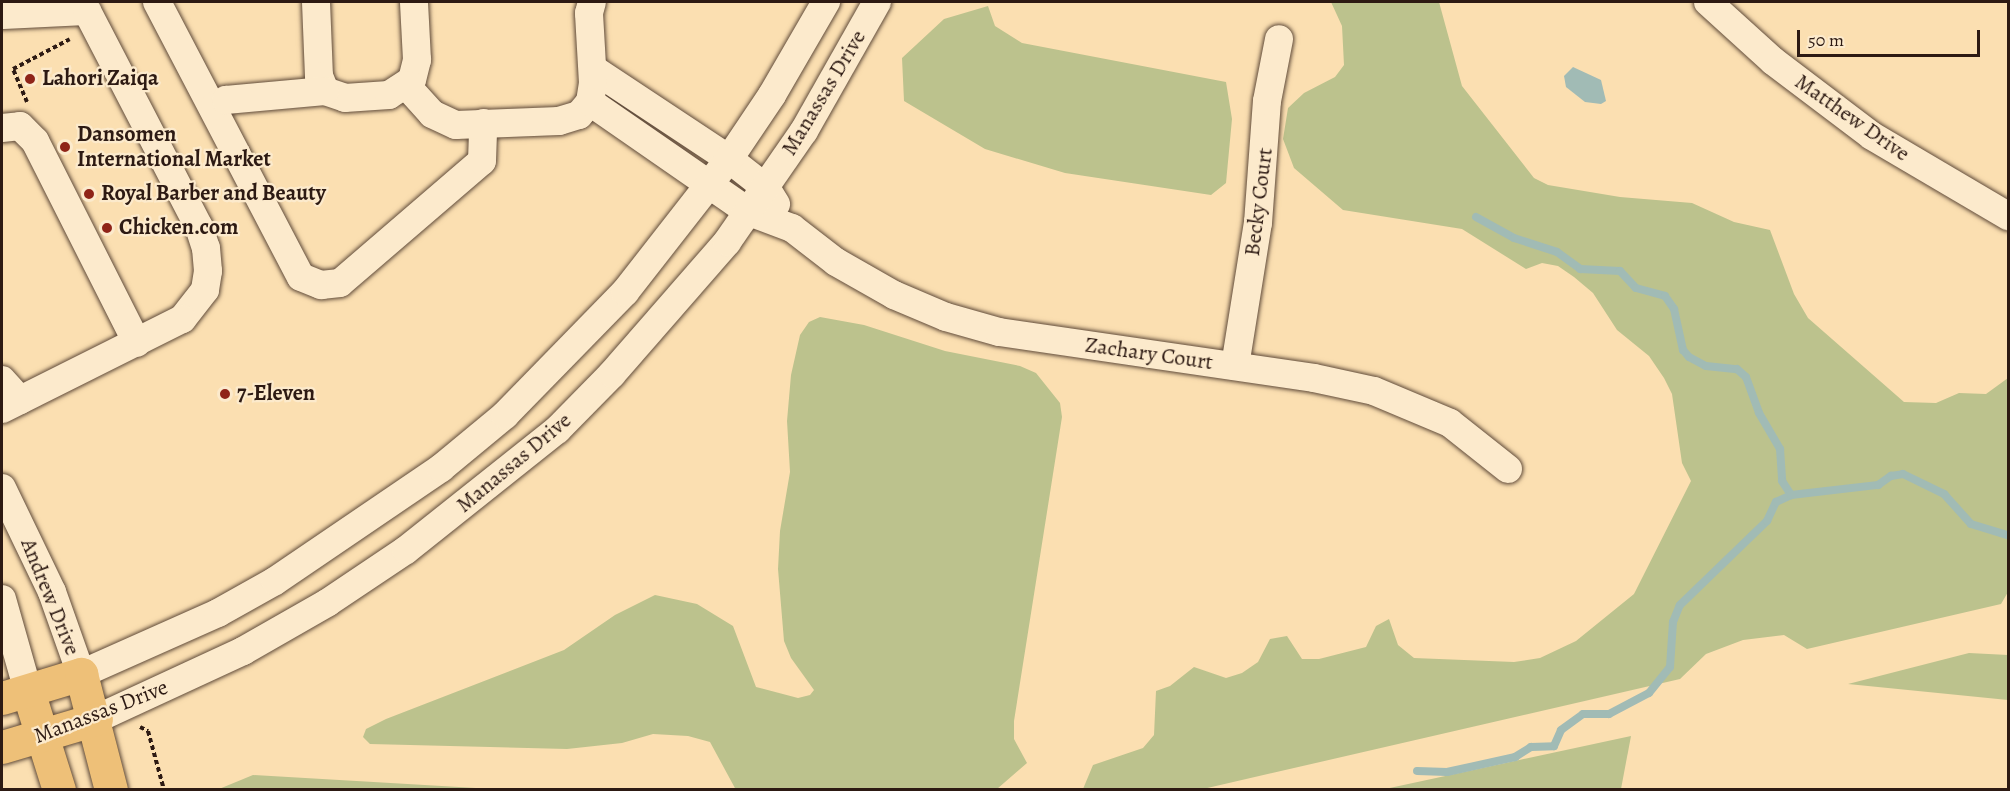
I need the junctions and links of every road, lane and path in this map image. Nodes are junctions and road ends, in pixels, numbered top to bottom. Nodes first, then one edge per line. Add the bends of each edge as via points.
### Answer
1 (157, 2) edge
2 (316, 2) edge
3 (414, 2) edge
4 (592, 2) edge
5 (826, 2) edge
6 (877, 2) edge
7 (1708, 2) edge
8 (2, 15) edge
9 (94, 26) junction
10 (1279, 39) dead end
11 (593, 69) junction
12 (406, 84) junction
13 (325, 91) junction
14 (590, 102) junction
15 (215, 106) junction
16 (483, 123) junction
17 (10, 127) edge
18 (729, 159) junction
19 (711, 185) junction
20 (766, 188) junction
21 (749, 212) junction
22 (2008, 216) edge
23 (792, 228) junction
24 (136, 343) junction
25 (1235, 366) junction
26 (8, 397) edge
27 (1508, 469) dead end
28 (2, 488) edge
29 (2, 599) edge
30 (81, 674) junction
31 (15, 694) edge
32 (96, 719) junction
33 (42, 738) junction
34 (2, 747) edge
35 (59, 789) edge
36 (111, 789) edge

1 - 15 street
2 - 13 street via 319,76
3 - 12 street via 417,60
4 - 11 street via 589,13
5 - 18 street, Manassas Drive
6 - 20 street, Manassas Drive via 851,54
7 - 22 street, Matthew Drive via 1773,61 1872,136
8 - 9 street via 87,10
9 - 17 path via 14,69 28,98
9 - 24 street via 207,248 205,290 194,306 182,319
10 - 25 street, Becky Court via 1267,100 1258,223
11 - 14 street
11 - 18 street, Zachary Court
12 - 13 street via 388,95 345,98
12 - 16 street via 432,114 456,125
13 - 15 street via 226,100
14 - 16 street via 579,115 560,121
14 - 19 street, Zachary Court
15 - 16 street via 301,277 321,285 340,283 482,161
17 - 24 street via 35,141
18 - 19 street, Manassas Drive
18 - 20 street, Zachary Court
19 - 21 street, Zachary Court
19 - 30 street, Manassas Drive via 625,292 505,415 441,468 275,581 208,617
20 - 21 street, Manassas Drive
20 - 23 street, Zachary Court
21 - 23 street, Zachary Court
21 - 32 street, Manassas Drive via 612,374 557,430 476,498 327,603 243,651
23 - 25 street, Zachary Court via 836,262 894,295 946,317 999,332
24 - 26 street
25 - 27 street, Zachary Court via 1314,378 1413,404 1450,423
28 - 30 street, Andrew Drive via 52,592
29 - 31 street, Andrew Drive
30 - 31 main road, Manassas Drive
30 - 32 main road
31 - 33 main road
32 - 33 main road, Manassas Drive
32 - 36 main road
33 - 34 main road, Manassas Drive
33 - 35 main road

